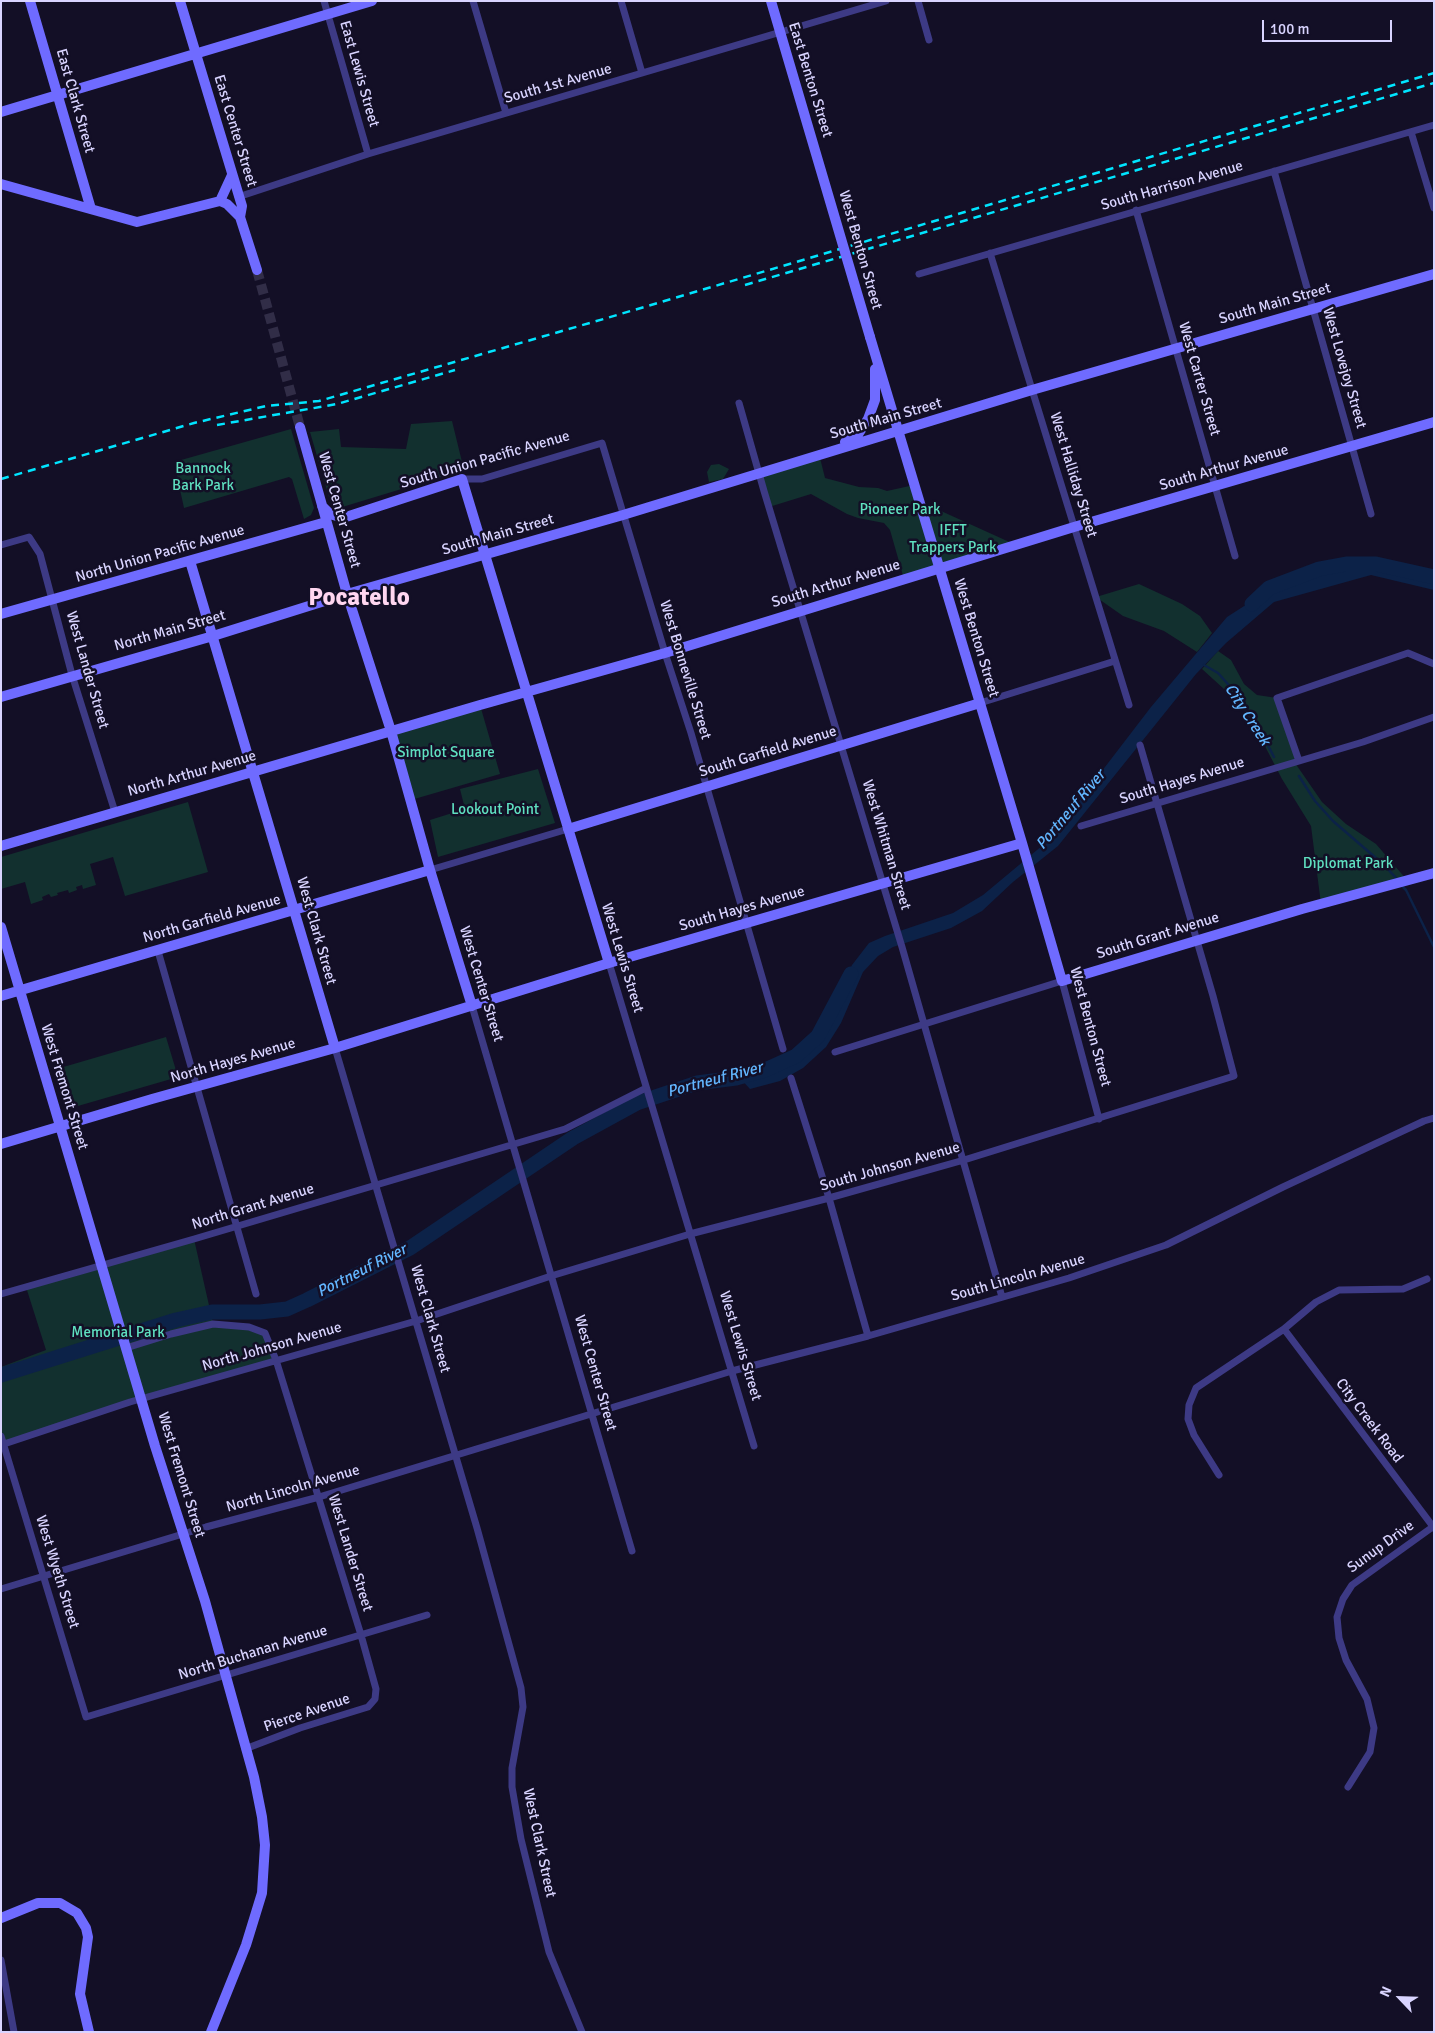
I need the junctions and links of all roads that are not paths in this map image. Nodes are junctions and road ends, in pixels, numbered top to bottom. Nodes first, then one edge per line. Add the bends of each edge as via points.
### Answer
1 (30, 1) edge
2 (180, 1) edge
3 (324, 1) edge
4 (372, 1) edge
5 (473, 1) edge
6 (621, 1) edge
7 (771, 1) edge
8 (886, 1) edge
9 (918, 1) edge
10 (328, 13) junction
11 (929, 40) dead end
12 (196, 54) junction
13 (642, 73) junction
14 (58, 95) junction
15 (1, 112) edge
16 (506, 113) junction
17 (1434, 125) edge
18 (1412, 132) junction
19 (368, 154) junction
20 (820, 167) joint
21 (1274, 171) junction
22 (232, 175) junction
23 (1, 184) edge
24 (238, 196) junction
25 (220, 201) junction
26 (1434, 208) edge
27 (91, 209) junction
28 (1136, 210) junction
29 (240, 217) junction
30 (990, 253) junction
31 (257, 270) tunnel mouth
32 (919, 274) dead end
33 (1434, 274) edge
34 (1313, 309) junction
35 (1176, 349) junction
36 (874, 352) junction
37 (1032, 390) junction
38 (739, 403) dead end
39 (1434, 422) edge
40 (300, 427) tunnel mouth
41 (899, 432) junction
42 (602, 443) joint
43 (1352, 447) junction
44 (826, 452) junction
45 (759, 474) junction
46 (462, 479) junction
47 (1216, 486) junction
48 (322, 506) junction
49 (1371, 514) dead end
50 (624, 515) junction
51 (343, 518) junction
52 (326, 522) junction
53 (1074, 527) junction
54 (332, 543) junction
55 (1, 545) edge
56 (486, 555) junction
57 (1234, 556) dead end
58 (190, 561) junction
59 (939, 568) junction
60 (347, 594) junction
61 (53, 599) junction
62 (800, 611) junction
63 (1, 614) edge
64 (213, 636) junction
65 (665, 653) junction
66 (1115, 661) junction
67 (1434, 664) edge
68 (72, 675) junction
69 (527, 692) junction
70 (1, 697) edge
71 (980, 703) junction
72 (1129, 705) dead end
73 (1434, 717) edge
74 (391, 731) junction
75 (842, 745) junction
76 (1140, 745) dead end
77 (1299, 762) junction
78 (253, 772) junction
79 (706, 786) junction
80 (1158, 804) junction
81 (115, 812) junction
82 (1081, 826) dead end
83 (568, 829) junction
84 (1022, 843) junction
85 (1, 846) edge
86 (430, 870) junction
87 (1434, 873) edge
88 (883, 883) junction
89 (294, 911) junction
90 (745, 923) junction
91 (1, 928) edge
92 (1196, 940) junction
93 (158, 951) junction
94 (609, 963) junction
95 (1062, 981) junction
96 (20, 991) junction
97 (1, 996) edge
98 (472, 1006) junction
99 (924, 1024) junction
100 (335, 1048) junction
101 (783, 1049) dead end
102 (835, 1052) dead end
103 (791, 1078) dead end
104 (197, 1087) junction
105 (646, 1088) junction
106 (1434, 1118) edge
107 (1099, 1120) junction
108 (60, 1126) junction
109 (1, 1144) edge
110 (513, 1144) junction
111 (964, 1160) junction
112 (375, 1184) junction
113 (829, 1198) junction
114 (236, 1225) junction
115 (690, 1234) junction
116 (101, 1265) junction
117 (551, 1276) junction
118 (1427, 1279) dead end
119 (1, 1294) edge
120 (256, 1294) dead end
121 (1002, 1297) junction
122 (416, 1320) junction
123 (1284, 1328) junction
124 (868, 1336) junction
125 (126, 1348) junction
126 (276, 1360) junction
127 (732, 1371) junction
128 (141, 1398) junction
129 (591, 1413) junction
130 (1, 1436) edge
131 (2, 1445) edge
132 (754, 1446) dead end
133 (455, 1455) junction
134 (1219, 1475) dead end
135 (319, 1497) junction
136 (1433, 1527) edge
137 (184, 1534) junction
138 (632, 1551) dead end
139 (44, 1575) junction
140 (1, 1589) edge
141 (427, 1615) dead end
142 (361, 1635) junction
143 (226, 1675) junction
144 (375, 1699) joint
145 (86, 1717) joint
146 (245, 1749) junction
147 (1348, 1787) dead end
148 (1, 1918) edge
149 (1, 1960) edge
150 (14, 2032) edge
151 (89, 2032) edge
152 (211, 2032) edge
153 (582, 2032) edge

1 - 14 street, East Clark Street
2 - 12 street, East Center Street
3 - 10 street, East Lewis Street
4 - 10 street
5 - 16 street
6 - 13 street
7 - 20 street, East Benton Street, bridge
8 - 13 street, South 1st Avenue
9 - 11 street
10 - 12 street
10 - 19 street, East Lewis Street
12 - 14 street
12 - 22 street, East Center Street
13 - 16 street, South 1st Avenue
14 - 15 street
14 - 27 street, East Clark Street
16 - 19 street, South 1st Avenue
17 - 18 street, South Harrison Avenue
18 - 21 street, South Harrison Avenue
18 - 26 street
19 - 24 street, South 1st Avenue
20 - 36 street, West Benton Street, bridge
21 - 28 street, South Harrison Avenue
21 - 34 street, West Lovejoy Street
22 - 24 street, East Center Street
22 - 25 street
23 - 27 street
24 - 29 street, East Center Street via 242,206
25 - 27 street via 137,222
25 - 29 street
28 - 30 street, South Harrison Avenue
28 - 35 street, West Carter Street
29 - 31 street, East Center Street
30 - 32 street, South Harrison Avenue
30 - 37 street, West Halliday Street
33 - 34 street, South Main Street
34 - 35 street, South Main Street
34 - 43 street, West Lovejoy Street
35 - 37 street, South Main Street
35 - 47 street, West Carter Street
36 - 41 street, West Benton Street
36 - 44 street via 875,400 868,419 857,436
37 - 41 street, South Main Street
37 - 53 street, West Halliday Street
38 - 45 street, West Whitman Street
39 - 43 street, South Arthur Avenue
40 - 48 street, West Center Street
41 - 44 street, South Main Street
41 - 59 street, West Benton Street
42 - 46 street, South Union Pacific Avenue via 482,479
42 - 50 street, West Bonneville Street
43 - 47 street, South Arthur Avenue
43 - 49 street, West Lovejoy Street
44 - 45 street, South Main Street
45 - 50 street, South Main Street
45 - 62 street, West Whitman Street
46 - 51 street, South Union Pacific Avenue
46 - 56 street, West Lewis Street
47 - 53 street, South Arthur Avenue
47 - 57 street, West Carter Street
48 - 51 street via 330,514
48 - 52 street, West Center Street
50 - 56 street, South Main Street
50 - 65 street, West Bonneville Street
51 - 54 street via 335,528
52 - 54 street, West Center Street
52 - 58 street, North Union Pacific Avenue
53 - 59 street, South Arthur Avenue
53 - 66 street, West Halliday Street
54 - 60 street, West Center Street
55 - 61 street, West Lander Street via 29,537 40,554
56 - 60 street, South Main Street
56 - 69 street, West Lewis Street
58 - 61 street, North Union Pacific Avenue
58 - 64 street, West Clark Street
59 - 62 street, South Arthur Avenue
59 - 71 street, West Benton Street
60 - 64 street, North Main Street
60 - 74 street, West Center Street
61 - 63 street, North Union Pacific Avenue
61 - 68 street, West Lander Street
62 - 65 street, South Arthur Avenue
62 - 75 street, West Whitman Street
64 - 68 street, North Main Street
64 - 78 street, West Clark Street
65 - 69 street, South Arthur Avenue
65 - 79 street, West Bonneville Street
66 - 71 street, South Garfield Avenue
66 - 72 street, West Halliday Street
67 - 77 street via 1408,653 1277,698
68 - 70 street, North Main Street
68 - 81 street, West Lander Street
69 - 74 street, South Arthur Avenue
69 - 83 street, West Lewis Street
71 - 75 street, South Garfield Avenue
71 - 84 street, West Benton Street
73 - 77 street, South Hayes Avenue
74 - 78 street, North Arthur Avenue
74 - 86 street, West Center Street
75 - 79 street, South Garfield Avenue
75 - 88 street, West Whitman Street
76 - 80 street
77 - 80 street, South Hayes Avenue
78 - 81 street, North Arthur Avenue
78 - 89 street, West Clark Street
79 - 83 street, South Garfield Avenue
79 - 90 street, West Bonneville Street
80 - 82 street, South Hayes Avenue
80 - 92 street
81 - 85 street, North Arthur Avenue
83 - 86 street, South Garfield Avenue
83 - 94 street, West Lewis Street
84 - 88 street, South Hayes Avenue
84 - 95 street, West Benton Street
86 - 89 street, North Garfield Avenue
86 - 98 street, West Center Street
87 - 92 street, South Grant Avenue
88 - 90 street, South Hayes Avenue
88 - 99 street, West Whitman Street
89 - 93 street, North Garfield Avenue
89 - 100 street, West Clark Street
90 - 94 street, South Hayes Avenue
90 - 101 street, West Bonneville Street
91 - 96 street, West Fremont Street
92 - 95 street, South Grant Avenue
92 - 107 street, South Johnson Avenue via 1234,1076
93 - 96 street, North Garfield Avenue
93 - 104 street
94 - 98 street, South Hayes Avenue
94 - 105 street, West Lewis Street
95 - 99 street, South Grant Avenue
95 - 107 street, West Benton Street
96 - 97 street, North Garfield Avenue
96 - 108 street, West Fremont Street
98 - 100 street, North Hayes Avenue
98 - 110 street, West Center Street
99 - 102 street, South Grant Avenue
99 - 111 street, West Whitman Street
100 - 104 street, North Hayes Avenue
100 - 112 street, West Clark Street
103 - 113 street
104 - 108 street, North Hayes Avenue
104 - 114 street
105 - 110 street via 565,1129
105 - 115 street, West Lewis Street
106 - 121 street, South Lincoln Avenue via 1166,1245
107 - 111 street, South Johnson Avenue
108 - 109 street, North Hayes Avenue
108 - 116 street, West Fremont Street
110 - 112 street, North Grant Avenue
110 - 117 street, West Center Street
111 - 113 street, South Johnson Avenue
111 - 121 street, West Whitman Street
112 - 114 street, North Grant Avenue
112 - 122 street, West Clark Street
113 - 115 street, South Johnson Avenue
113 - 124 street
114 - 116 street, North Grant Avenue
114 - 120 street
115 - 117 street, South Johnson Avenue
115 - 127 street, West Lewis Street
116 - 119 street, North Grant Avenue
116 - 125 street, West Fremont Street
117 - 122 street, North Johnson Avenue
117 - 129 street, West Center Street
118 - 123 street via 1403,1289 1339,1290 1316,1302
121 - 124 street, South Lincoln Avenue
122 - 126 street, North Johnson Avenue
122 - 133 street, West Clark Street
123 - 134 street via 1196,1388 1189,1405 1188,1420
123 - 136 street, City Creek Road
124 - 127 street, South Lincoln Avenue
125 - 126 street, West Lander Street via 213,1324 249,1327 265,1333
125 - 128 street, West Fremont Street
126 - 128 street, North Johnson Avenue
126 - 135 street, West Lander Street
127 - 129 street, South Lincoln Avenue
127 - 132 street, West Lewis Street
128 - 131 street, North Johnson Avenue
128 - 137 street, West Fremont Street
129 - 133 street, North Lincoln Avenue
129 - 138 street, West Center Street
130 - 131 street, West Wyeth Street
131 - 139 street, West Wyeth Street
133 - 135 street, North Lincoln Avenue
133 - 153 street, West Clark Street via 522,1688 523,1707 512,1768 521,1839 548,1952
135 - 137 street, North Lincoln Avenue
135 - 142 street, West Lander Street
136 - 147 street, Sunup Drive via 1352,1585 1337,1617 1346,1660 1366,1699 1374,1728 1370,1752
137 - 139 street, North Lincoln Avenue
137 - 143 street, West Fremont Street
139 - 140 street, North Lincoln Avenue
139 - 145 street, West Wyeth Street
141 - 142 street, North Buchanan Avenue
142 - 143 street, North Buchanan Avenue
142 - 144 street, West Lander Street via 376,1689
143 - 145 street, North Buchanan Avenue
143 - 146 street, West Fremont Street
144 - 146 street, Pierce Avenue via 368,1707
146 - 152 street, West Fremont Street via 262,1817 265,1845 262,1893 246,1945
148 - 151 street via 38,1903 60,1903 78,1913 88,1937 80,1994
149 - 150 street

